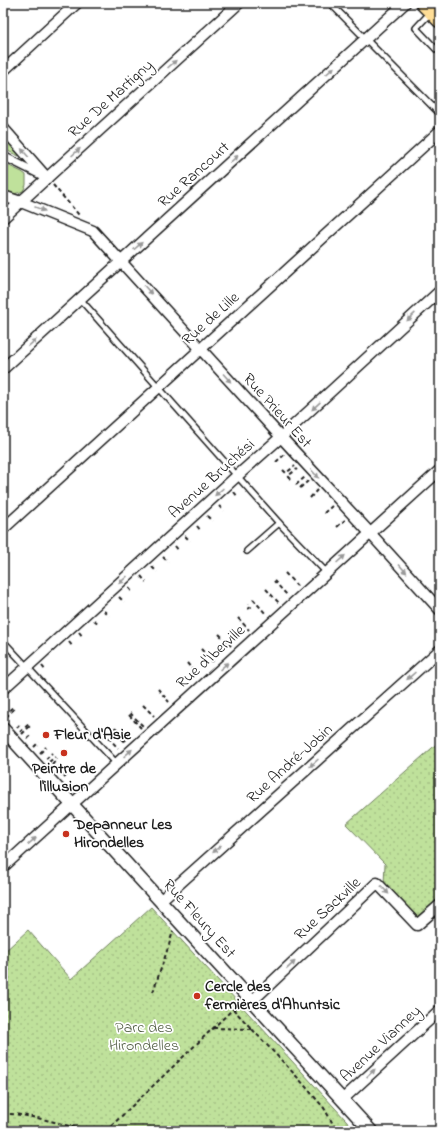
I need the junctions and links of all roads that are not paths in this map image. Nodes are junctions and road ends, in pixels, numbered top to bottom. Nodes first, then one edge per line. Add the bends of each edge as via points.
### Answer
1 (77, 3) edge
2 (239, 3) edge
3 (330, 3) edge
4 (406, 3) edge
5 (432, 12) edge
6 (365, 39) junction
7 (440, 47) edge
8 (3, 71) edge
9 (440, 114) edge
10 (3, 128) edge
11 (440, 131) edge
12 (3, 156) edge
13 (47, 178) junction
14 (3, 196) edge
15 (21, 202) junction
16 (3, 218) edge
17 (122, 261) junction
18 (440, 291) edge
19 (80, 299) junction
20 (201, 349) junction
21 (3, 369) edge
22 (158, 388) junction
23 (281, 438) junction
24 (440, 470) edge
25 (237, 476) junction
26 (279, 523) junction
27 (3, 529) edge
28 (370, 533) junction
29 (247, 552) dead end
30 (326, 572) junction
31 (440, 610) edge
32 (3, 641) edge
33 (440, 650) edge
34 (27, 668) junction
35 (3, 689) edge
36 (4, 720) edge
37 (117, 764) junction
38 (72, 804) junction
39 (3, 867) edge
40 (160, 901) junction
41 (440, 905) edge
42 (252, 1001) junction
43 (440, 1010) edge
44 (342, 1100) junction
45 (371, 1131) edge

1 - 8 street
13 -> 2 street, Rue De Martigny
3 - 6 lane
4 - 6 street, Rue Rancourt
5 - 7 lane via 416,28 437,50
6 - 9 lane
17 -> 6 street, Rue Rancourt
13 -> 10 street
11 - 20 street, Rue de Lille
12 - 13 street
13 - 15 street, Rue De Martigny
14 - 15 street, Rue Prieur Est
15 - 16 street, Rue De Martigny
15 -> 17 street, Rue Prieur Est via 93,231
17 - 19 street, Rue Rancourt
17 -> 20 street, Rue Prieur Est
18 -> 23 street, Avenue Bruchési
21 -> 19 street, Rue Rancourt
19 - 22 lane
20 - 22 street, Rue de Lille
20 -> 23 street, Rue Prieur Est
22 - 25 lane
22 - 27 street, Rue de Lille
23 - 25 street, Avenue Bruchési
23 -> 28 street, Rue Prieur Est
24 - 28 street, Rue d'Iberville
25 - 26 lane
25 -> 34 street, Avenue Bruchési
26 - 29 lane
26 - 30 lane
30 -> 28 street, Rue d'Iberville
28 -> 31 street, Rue Prieur Est
37 -> 30 street, Rue d'Iberville
32 - 34 lane
33 -> 40 street, Rue André-Jobin
34 - 35 street, Avenue Bruchési
34 - 37 lane
36 - 38 street, Rue Fleury Est
37 - 38 street, Rue d'Iberville
39 -> 38 street, Rue d'Iberville
38 - 40 street, Rue Fleury Est
40 - 42 street, Rue Fleury Est
42 -> 41 street, Rue Sackville via 378,883 417,925
42 - 44 street, Rue Fleury Est
44 -> 43 street, Avenue Vianney
44 - 45 street, Rue Fleury Est

